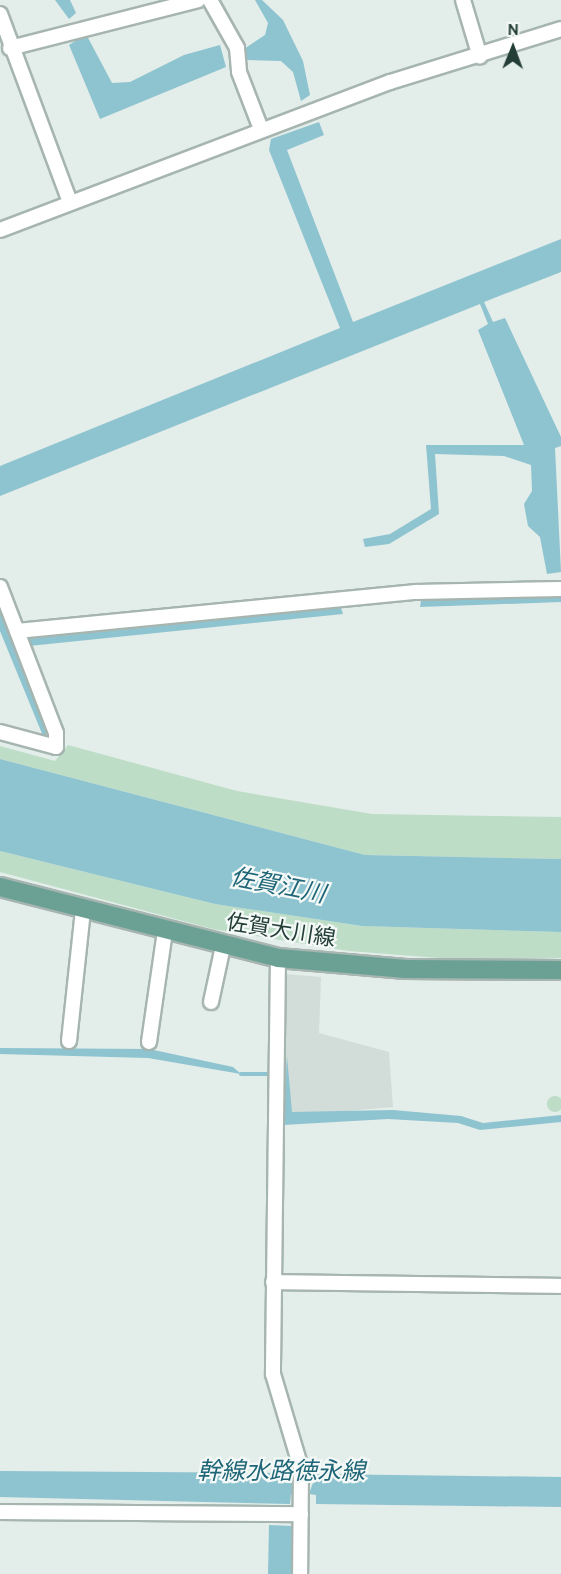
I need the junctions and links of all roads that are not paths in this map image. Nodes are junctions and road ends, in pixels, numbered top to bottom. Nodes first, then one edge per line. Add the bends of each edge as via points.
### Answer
1 (198, 0) edge
2 (210, 0) edge
3 (463, 0) edge
4 (0, 14) edge
5 (561, 29) edge
6 (10, 48) junction
7 (480, 57) junction
8 (261, 129) junction
9 (70, 202) junction
10 (0, 230) edge
11 (0, 587) edge
12 (561, 589) edge
13 (17, 631) junction
14 (0, 732) edge
15 (0, 887) edge
16 (83, 909) junction
17 (165, 931) junction
18 (223, 946) junction
19 (278, 958) junction
20 (561, 970) edge
21 (211, 1002) dead end
22 (69, 1041) dead end
23 (149, 1042) dead end
24 (273, 1282) junction
25 (561, 1286) edge
26 (0, 1512) edge
27 (301, 1514) junction
28 (300, 1574) edge

1 - 6 street
2 - 8 street via 237,48 239,72
3 - 7 street
4 - 6 street
5 - 7 street
6 - 9 street
7 - 8 street
8 - 9 street
9 - 10 street
11 - 13 street
12 - 13 street via 416,592
13 - 14 street via 56,733 56,747
15 - 16 main road, 佐賀大川線
16 - 17 main road, 佐賀大川線
16 - 22 street
17 - 18 main road, 佐賀大川線
17 - 23 street
18 - 19 main road, 佐賀大川線
18 - 21 street
19 - 20 main road, 佐賀大川線 via 406,969
19 - 24 street
24 - 25 street
24 - 27 street via 273,1374 302,1480
26 - 27 street
27 - 28 street

